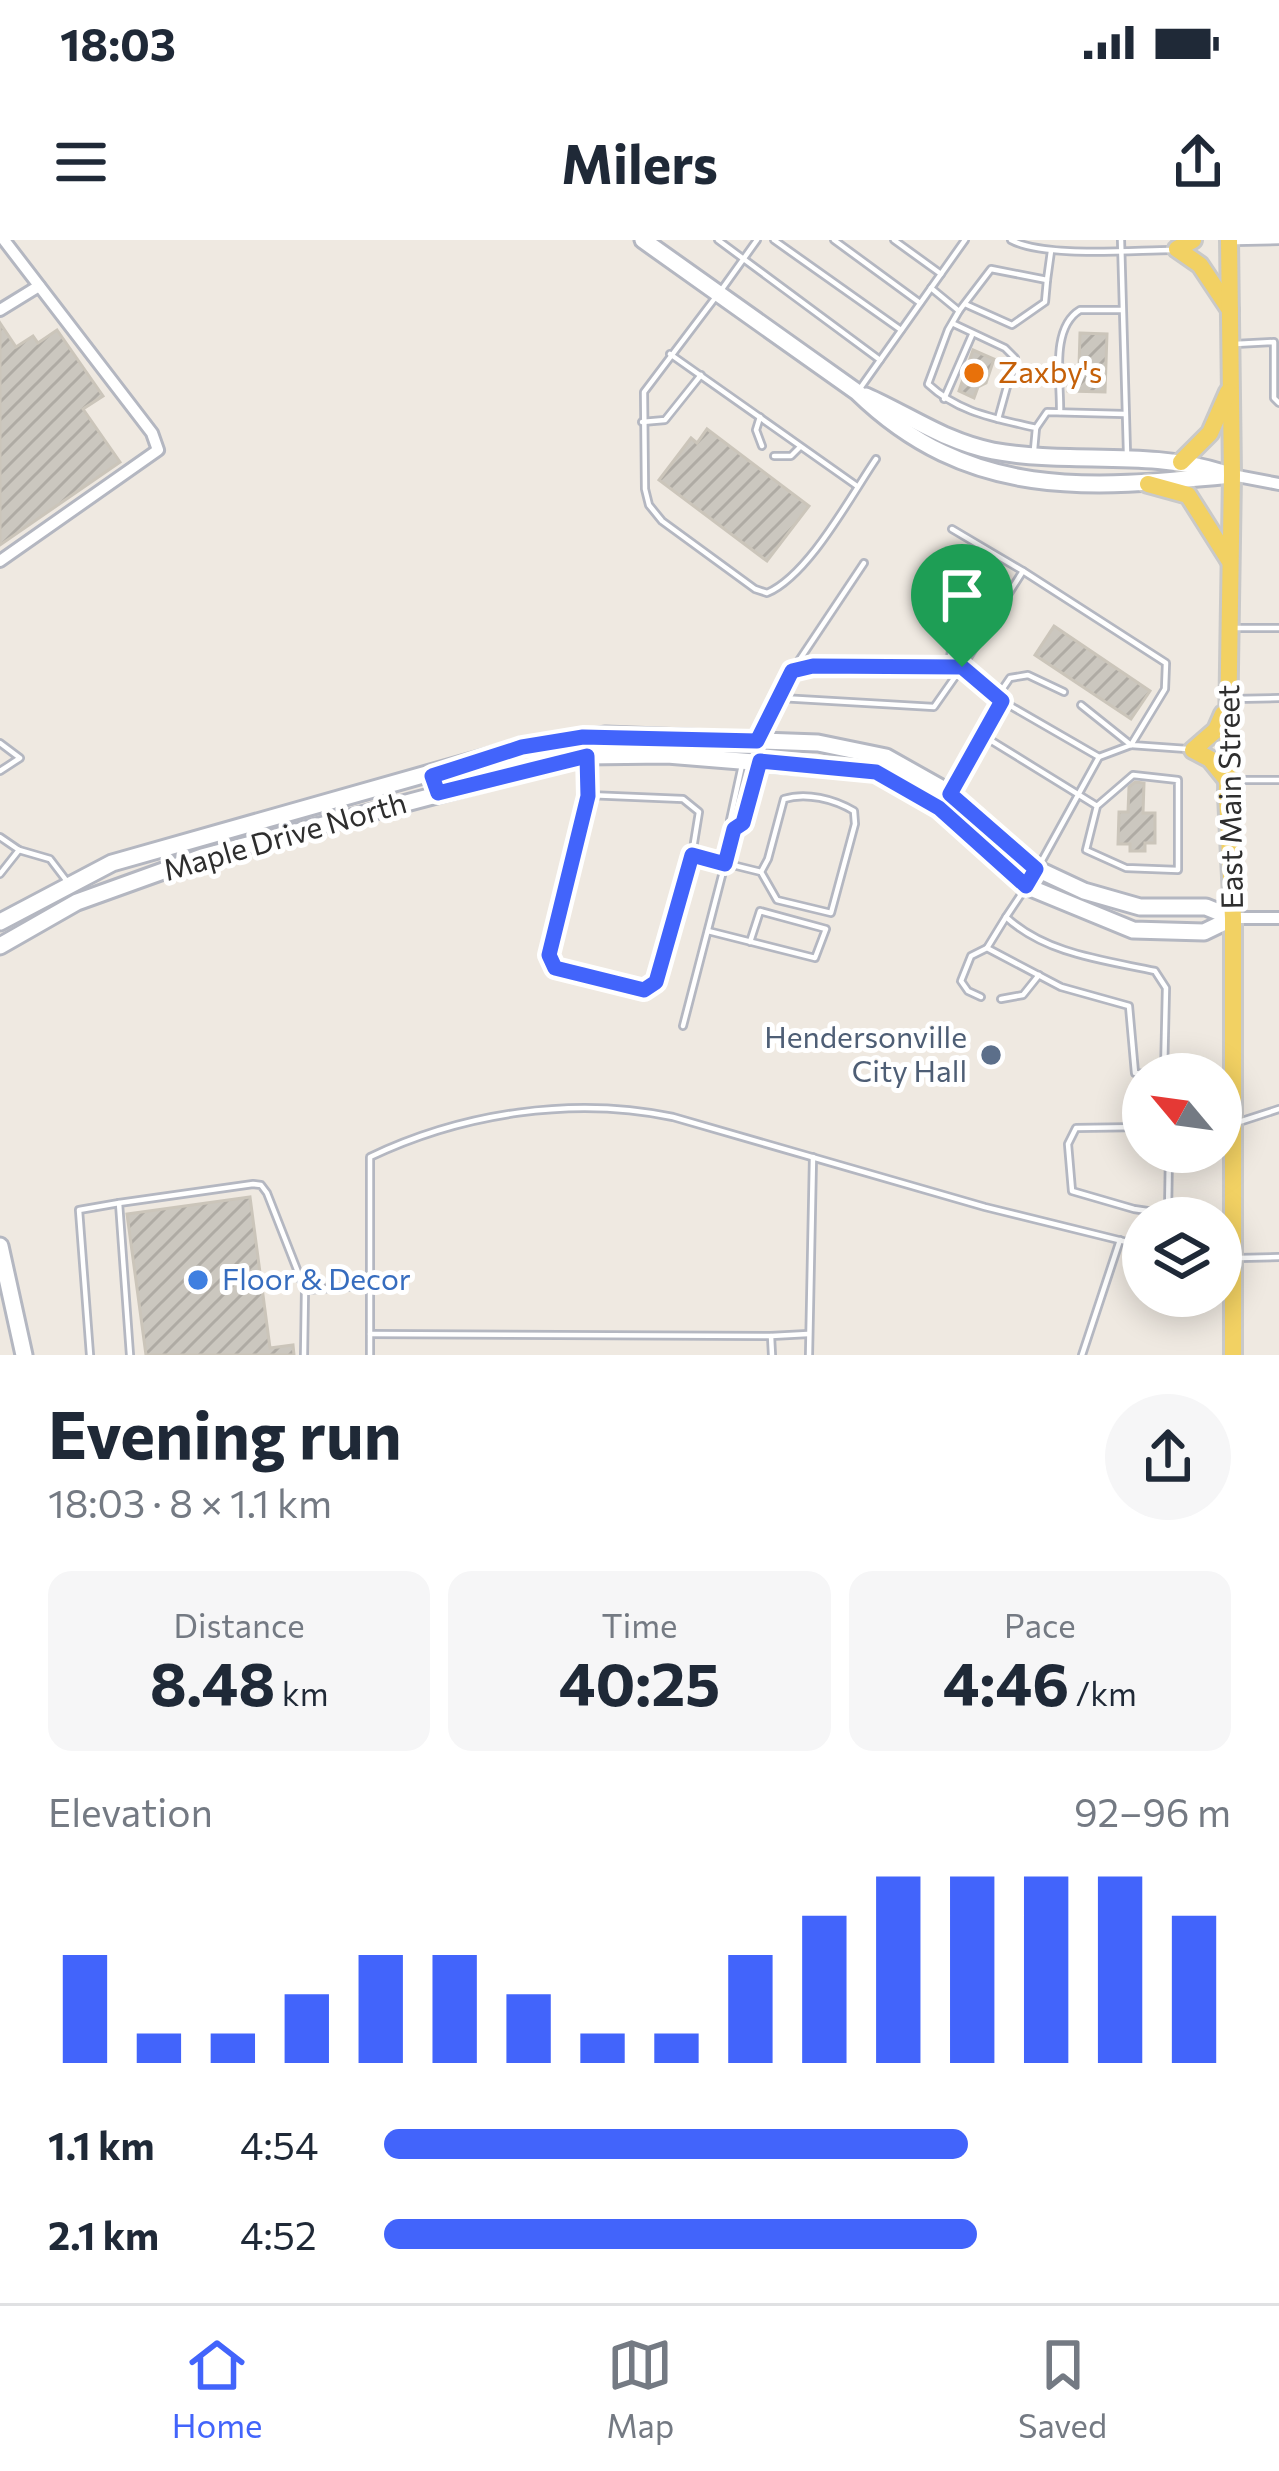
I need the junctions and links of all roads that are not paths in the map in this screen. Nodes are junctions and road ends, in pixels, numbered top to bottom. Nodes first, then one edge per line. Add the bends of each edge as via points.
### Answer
1 (4, 240) edge
2 (644, 240) edge
3 (718, 240) edge
4 (757, 240) edge
5 (774, 240) edge
6 (833, 240) edge
7 (894, 240) edge
8 (1012, 240) edge
9 (1121, 240) edge
10 (1229, 241) edge
11 (961, 242) edge
12 (1279, 242) edge
13 (1185, 245) edge
14 (1052, 248) junction
15 (1120, 250) junction
16 (744, 258) junction
17 (941, 274) junction
18 (1047, 280) junction
19 (39, 286) junction
20 (931, 288) junction
21 (718, 294) junction
22 (920, 303) junction
23 (962, 307) junction
24 (0, 310) edge
25 (1122, 310) junction
26 (1230, 310) junction
27 (954, 324) junction
28 (901, 330) junction
29 (972, 334) junction
30 (1277, 342) edge
31 (1230, 344) junction
32 (670, 354) junction
33 (880, 360) junction
34 (701, 375) junction
35 (1231, 385) junction
36 (857, 392) junction
37 (944, 399) junction
38 (1279, 403) edge
39 (1060, 412) junction
40 (1125, 414) junction
41 (760, 417) junction
42 (998, 419) junction
43 (642, 422) junction
44 (1036, 428) junction
45 (762, 446) dead end
46 (801, 446) junction
47 (774, 456) dead end
48 (1033, 456) junction
49 (876, 459) dead end
50 (1127, 459) junction
51 (1181, 462) junction
52 (1232, 476) junction
53 (1148, 484) junction
54 (1279, 484) edge
55 (857, 486) junction
56 (952, 529) dead end
57 (0, 561) edge
58 (864, 562) dead end
59 (1231, 563) junction
60 (1024, 571) junction
61 (1008, 594) junction
62 (971, 613) dead end
63 (1229, 628) junction
64 (1279, 628) edge
65 (958, 632) dead end
66 (949, 667) junction
67 (962, 667) junction
68 (792, 671) junction
69 (1064, 692) dead end
70 (778, 698) junction
71 (1279, 698) edge
72 (999, 699) junction
73 (1228, 699) junction
74 (1081, 706) dead end
75 (982, 735) junction
76 (583, 737) junction
77 (757, 741) junction
78 (0, 743) edge
79 (1131, 745) junction
80 (1193, 750) junction
81 (585, 756) junction
82 (1100, 757) junction
83 (752, 760) junction
84 (0, 771) edge
85 (432, 776) junction
86 (1227, 780) junction
87 (1279, 780) edge
88 (438, 793) junction
89 (1079, 793) junction
90 (950, 794) junction
91 (588, 796) junction
92 (1097, 806) junction
93 (939, 808) junction
94 (734, 829) junction
95 (0, 837) edge
96 (201, 849) junction
97 (20, 850) junction
98 (692, 855) junction
99 (725, 864) junction
100 (1036, 869) junction
101 (760, 872) junction
102 (0, 874) edge
103 (68, 884) junction
104 (1026, 886) junction
105 (77, 902) junction
106 (1006, 917) junction
107 (1279, 918) edge
108 (1233, 919) junction
109 (0, 922) edge
110 (707, 931) junction
111 (750, 942) junction
112 (0, 946) edge
113 (987, 948) junction
114 (1039, 975) junction
115 (981, 998) dead end
116 (1001, 999) dead end
117 (683, 1026) dead end
118 (1134, 1053) edge
119 (1164, 1053) edge
120 (1229, 1053) edge
121 (1279, 1109) edge
122 (1242, 1119) edge
123 (1122, 1128) edge
124 (813, 1157) junction
125 (1169, 1173) edge
126 (118, 1203) junction
127 (1120, 1240) joint
128 (0, 1246) edge
129 (1242, 1256) edge
130 (1279, 1257) edge
131 (370, 1286) junction
132 (305, 1290) junction
133 (1231, 1317) edge
134 (370, 1334) junction
135 (809, 1334) junction
136 (771, 1336) junction
137 (24, 1355) edge
138 (90, 1355) edge
139 (130, 1355) edge
140 (304, 1355) edge
141 (370, 1355) edge
142 (772, 1355) edge
143 (809, 1355) edge
144 (1082, 1355) edge
145 (1233, 1355) edge

1 - 19 street
2 - 21 street
3 - 16 lane
4 - 16 lane
5 - 28 lane
6 - 22 lane
7 - 17 lane
8 - 14 lane
9 - 15 lane
10 - 12 lane
10 - 26 main road, East Main Street
11 - 17 lane
13 - 15 lane
13 - 26 main road
14 - 15 lane
14 - 18 lane
15 - 25 lane
16 - 21 lane
16 - 33 lane
17 - 20 lane
18 - 23 lane via 992,269
18 - 23 lane via 1045,302 1012,325
19 - 24 street
19 - 57 street via 158,450
20 - 22 lane
20 - 23 lane
21 - 32 lane
21 - 36 street
22 - 28 lane
23 - 27 lane
25 - 39 lane via 1080,310 1066,323
25 - 40 lane
26 - 31 main road, East Main Street
27 - 29 lane
27 - 37 lane via 928,384
28 - 33 lane
29 - 37 lane
29 - 42 lane via 1015,358
30 - 31 lane
30 - 38 lane
31 - 35 main road, East Main Street
32 - 34 lane
32 - 43 lane via 644,392
33 - 36 lane
34 - 41 lane
34 - 43 lane via 665,420
35 - 51 main road via 1210,433
35 - 52 main road, East Main Street
36 - 48 street via 932,432
36 - 53 street via 949,459 1022,479
37 - 42 lane
39 - 40 lane
39 - 44 lane via 1047,412
40 - 50 lane
41 - 45 lane
41 - 46 lane
42 - 44 lane
43 - 55 lane via 649,505 767,593 806,560
44 - 48 lane
46 - 47 lane
46 - 55 lane
48 - 50 street
49 - 55 lane
50 - 51 street
51 - 52 street
52 - 53 street
52 - 54 street
52 - 59 main road, East Main Street
53 - 59 main road via 1188,495
56 - 60 lane
58 - 68 lane
59 - 63 main road, East Main Street
60 - 61 lane
60 - 79 lane via 1166,663 1165,689
61 - 62 lane via 988,591
61 - 67 lane
63 - 64 lane
63 - 73 main road, East Main Street
65 - 66 lane
66 - 67 lane
66 - 68 lane
67 - 70 lane via 934,707
67 - 72 lane
68 - 70 lane
69 - 72 lane via 1028,675 1010,678
70 - 77 lane
71 - 73 lane
72 - 75 lane
72 - 82 lane
73 - 80 main road via 1216,730
73 - 86 main road, East Main Street
74 - 79 lane
75 - 89 lane
75 - 90 lane
76 - 77 street, Maple Drive North
76 - 81 street
76 - 85 street, Maple Drive North
77 - 83 street
77 - 90 street, Maple Drive North via 886,757
78 - 84 lane via 20,758
79 - 80 lane
79 - 82 lane
80 - 86 main road
81 - 83 street, Maple Drive North
81 - 88 street, Maple Drive North
81 - 91 lane
82 - 89 lane
83 - 93 street, Maple Drive North via 876,772
83 - 94 lane via 730,820
83 - 94 lane via 743,823
85 - 88 street
85 - 96 street, Maple Drive North
86 - 87 lane
86 - 108 main road, East Main Street
88 - 96 street, Maple Drive North
89 - 92 lane
89 - 100 lane
90 - 93 street
90 - 100 street, Maple Drive North
91 - 98 lane via 683,799 699,812
91 - 98 lane via 549,955 555,968 644,990 656,982
92 - 92 lane via 1086,850 1126,868 1178,870 1178,780 1133,775
93 - 104 street, Maple Drive North
94 - 99 lane
95 - 97 lane
96 - 103 street, Maple Drive North via 112,863
96 - 105 street, Maple Drive North
97 - 102 lane
97 - 103 lane via 50,860
98 - 99 lane
99 - 101 lane
99 - 110 lane
100 - 104 street
100 - 108 street, Maple Drive North via 1140,907 1206,907
101 - 101 lane via 784,800 798,794 854,811 831,913 777,900
103 - 105 street
103 - 109 street, Maple Drive North
104 - 106 lane
104 - 108 street, Maple Drive North via 1133,930 1204,932
105 - 112 street, Maple Drive North
106 - 113 lane
106 - 119 lane via 1065,952 1155,971 1166,988
107 - 108 street
108 - 120 main road, East Main Street
110 - 111 lane
110 - 117 lane
111 - 111 lane via 815,958 826,929 760,911
113 - 114 lane
113 - 115 lane via 971,956 961,981
114 - 116 lane via 1023,995
114 - 118 lane via 1130,1006
121 - 122 lane
123 - 125 lane via 1076,1128 1068,1144 1072,1191 1168,1214
124 - 127 lane
124 - 131 lane via 674,1117 598,1107 502,1115 399,1143 370,1157
124 - 135 lane
126 - 132 lane via 261,1185
126 - 138 lane via 79,1210
126 - 139 lane
127 - 144 lane
128 - 137 street
129 - 130 lane
131 - 132 lane
131 - 134 lane
132 - 140 lane
133 - 145 main road, East Main Street
134 - 136 lane
134 - 141 lane
135 - 136 lane
135 - 143 lane
136 - 142 lane

